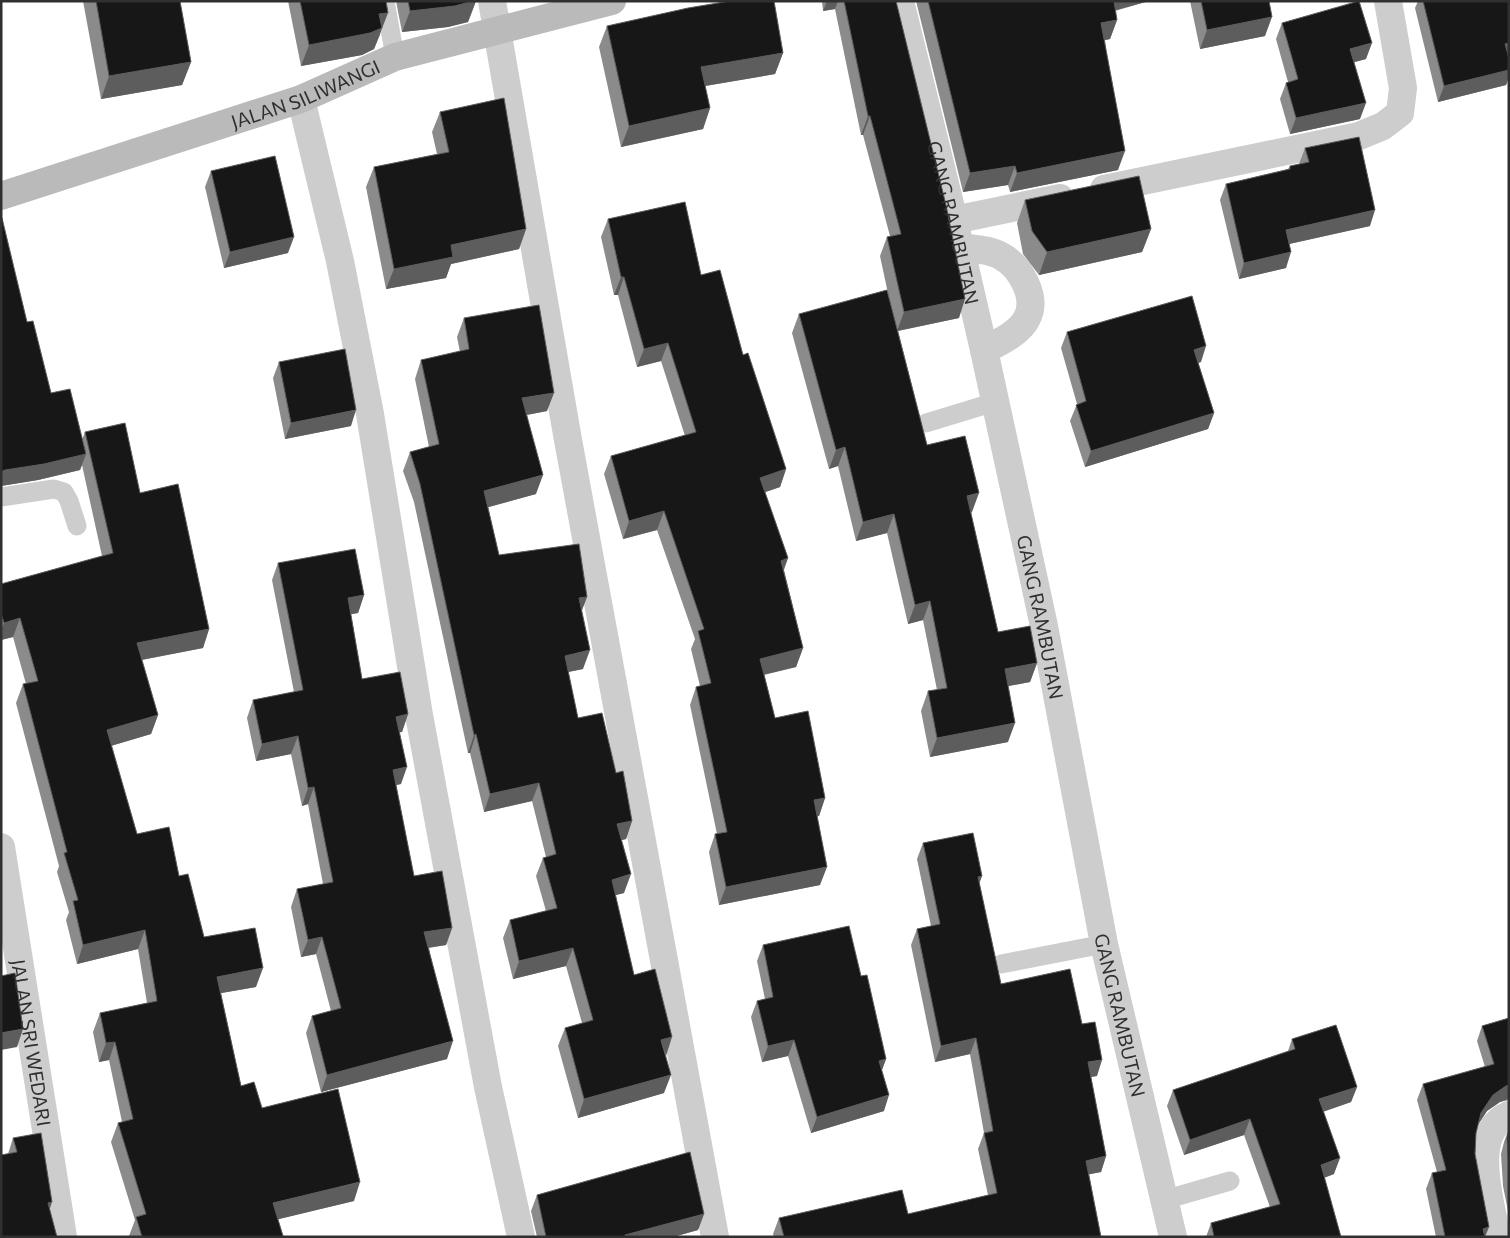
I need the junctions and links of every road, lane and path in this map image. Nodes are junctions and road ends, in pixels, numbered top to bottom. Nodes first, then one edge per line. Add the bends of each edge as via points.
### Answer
1 (385, 1) edge
2 (492, 1) edge
3 (612, 1) edge
4 (900, 1) edge
5 (1388, 1) edge
6 (498, 30) junction
7 (395, 57) junction
8 (300, 99) junction
9 (1, 196) edge
10 (954, 220) junction
11 (960, 246) junction
12 (984, 350) junction
13 (995, 402) junction
14 (926, 423) dead end
15 (1, 497) edge
16 (77, 526) dead end
17 (1, 847) edge
18 (1104, 944) junction
19 (1001, 964) dead end
20 (1509, 1115) edge
21 (1230, 1181) dead end
22 (1164, 1200) junction
23 (63, 1237) edge
24 (521, 1237) edge
25 (716, 1237) edge
26 (1173, 1237) edge
27 (1497, 1237) edge

1 - 7 lane
2 - 6 street
3 - 6 street, JALAN SILIWANGI
4 - 10 street, GANG RAMBUTAN
5 - 10 street via 1403,88 1400,113 1383,126 1359,136
6 - 7 street, JALAN SILIWANGI
6 - 25 street via 568,440
7 - 8 street, JALAN SILIWANGI
8 - 9 street, JALAN SILIWANGI
8 - 24 street via 342,271 370,414 419,715 488,1087
10 - 11 street, GANG RAMBUTAN
11 - 12 street, GANG RAMBUTAN
11 - 12 street via 1002,256 1021,274 1030,299 1027,318 1009,336
12 - 13 street, GANG RAMBUTAN
13 - 14 lane
13 - 18 street, GANG RAMBUTAN via 1044,626
15 - 16 lane via 54,489 64,492
17 - 23 street, JALAN SRI WEDARI
18 - 19 lane
18 - 22 street, GANG RAMBUTAN
20 - 27 street via 1490,1129 1485,1144 1486,1172
21 - 22 lane
22 - 26 street, GANG RAMBUTAN

